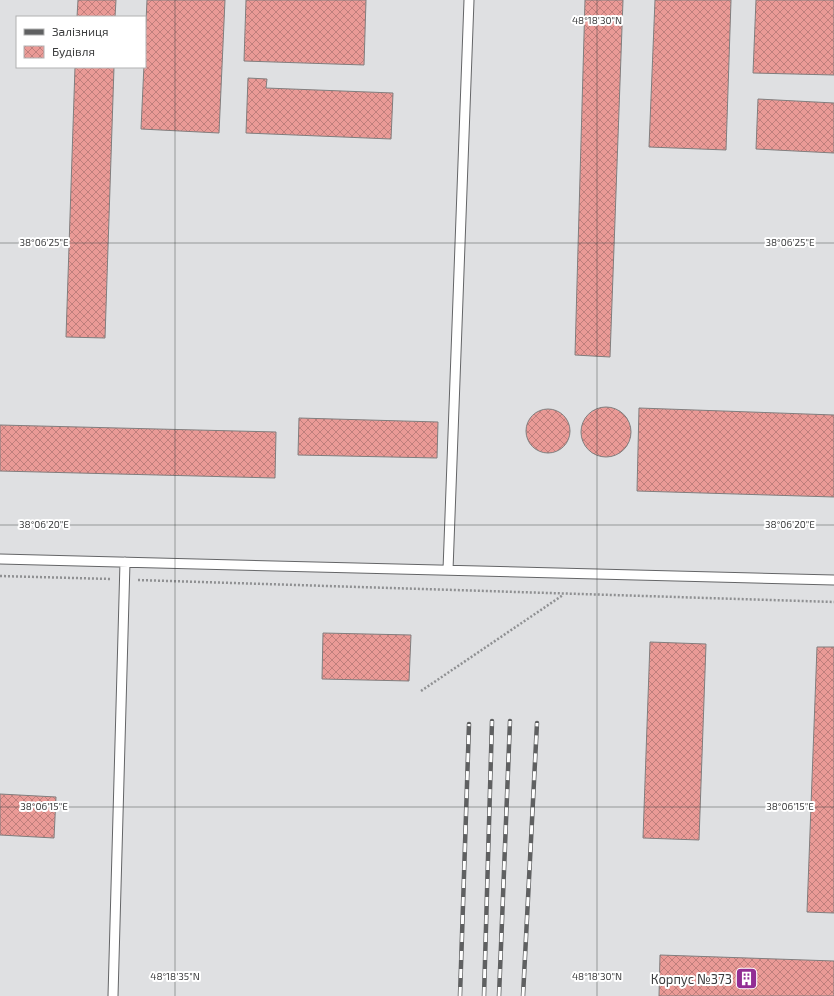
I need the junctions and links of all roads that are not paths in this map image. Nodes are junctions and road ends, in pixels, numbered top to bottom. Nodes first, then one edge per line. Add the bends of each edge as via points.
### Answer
1 (469, 0) edge
2 (0, 559) edge
3 (125, 562) junction
4 (448, 570) junction
5 (834, 580) edge
6 (113, 996) edge

1 - 4 lane
2 - 3 lane
3 - 4 lane
3 - 6 lane
4 - 5 lane

